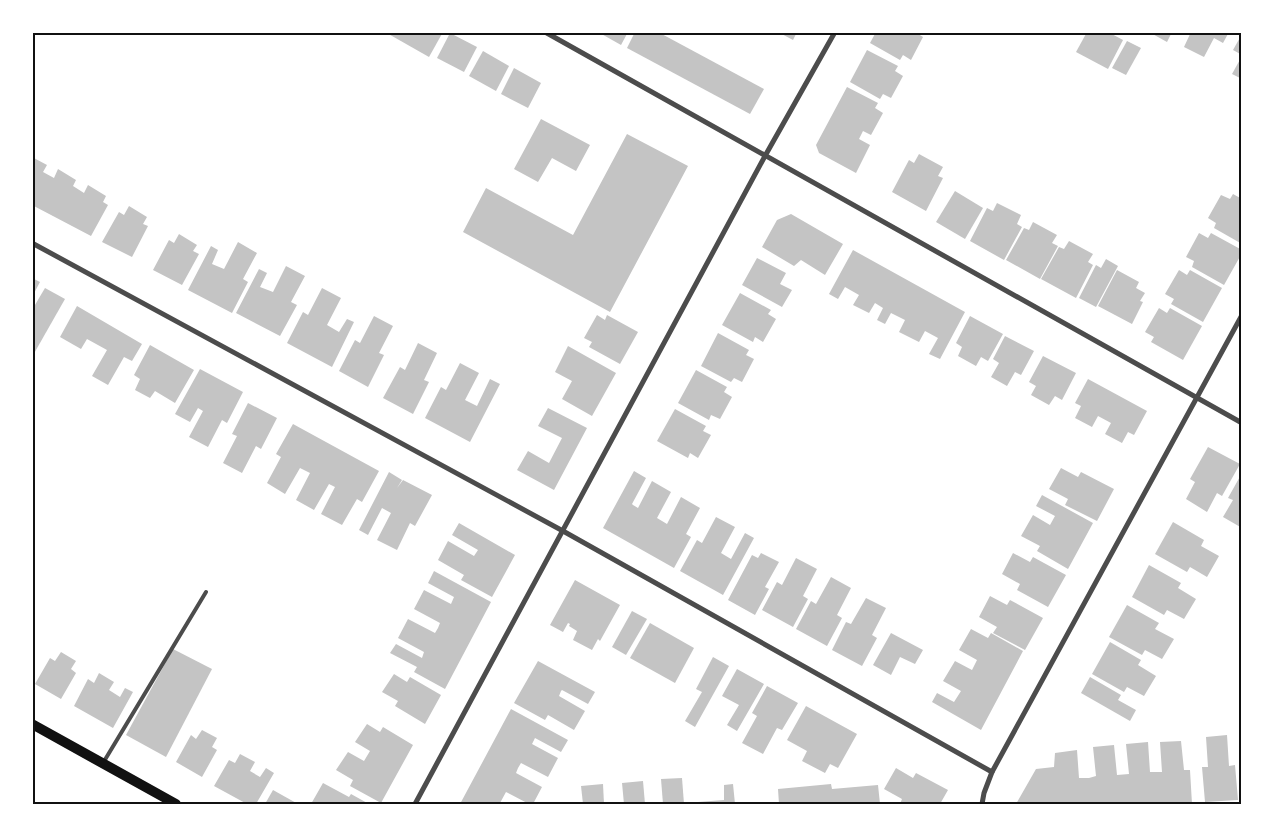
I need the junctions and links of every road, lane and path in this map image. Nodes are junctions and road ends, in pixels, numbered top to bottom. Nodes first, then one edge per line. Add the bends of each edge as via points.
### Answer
1 (545, 32) edge
2 (835, 32) edge
3 (765, 156) junction
4 (32, 243) edge
5 (1242, 315) edge
6 (1197, 398) junction
7 (1242, 423) edge
8 (563, 531) junction
9 (206, 592) dead end
10 (32, 724) edge
11 (103, 764) junction
12 (992, 772) junction
13 (176, 804) edge
14 (415, 804) edge
15 (982, 804) edge

1 - 3 street
2 - 3 street
3 - 6 street
3 - 8 street
4 - 8 street
5 - 6 street
6 - 7 street
6 - 12 street
8 - 12 street
8 - 14 street
9 - 11 lane
10 - 11 main road
11 - 13 main road
12 - 15 street

